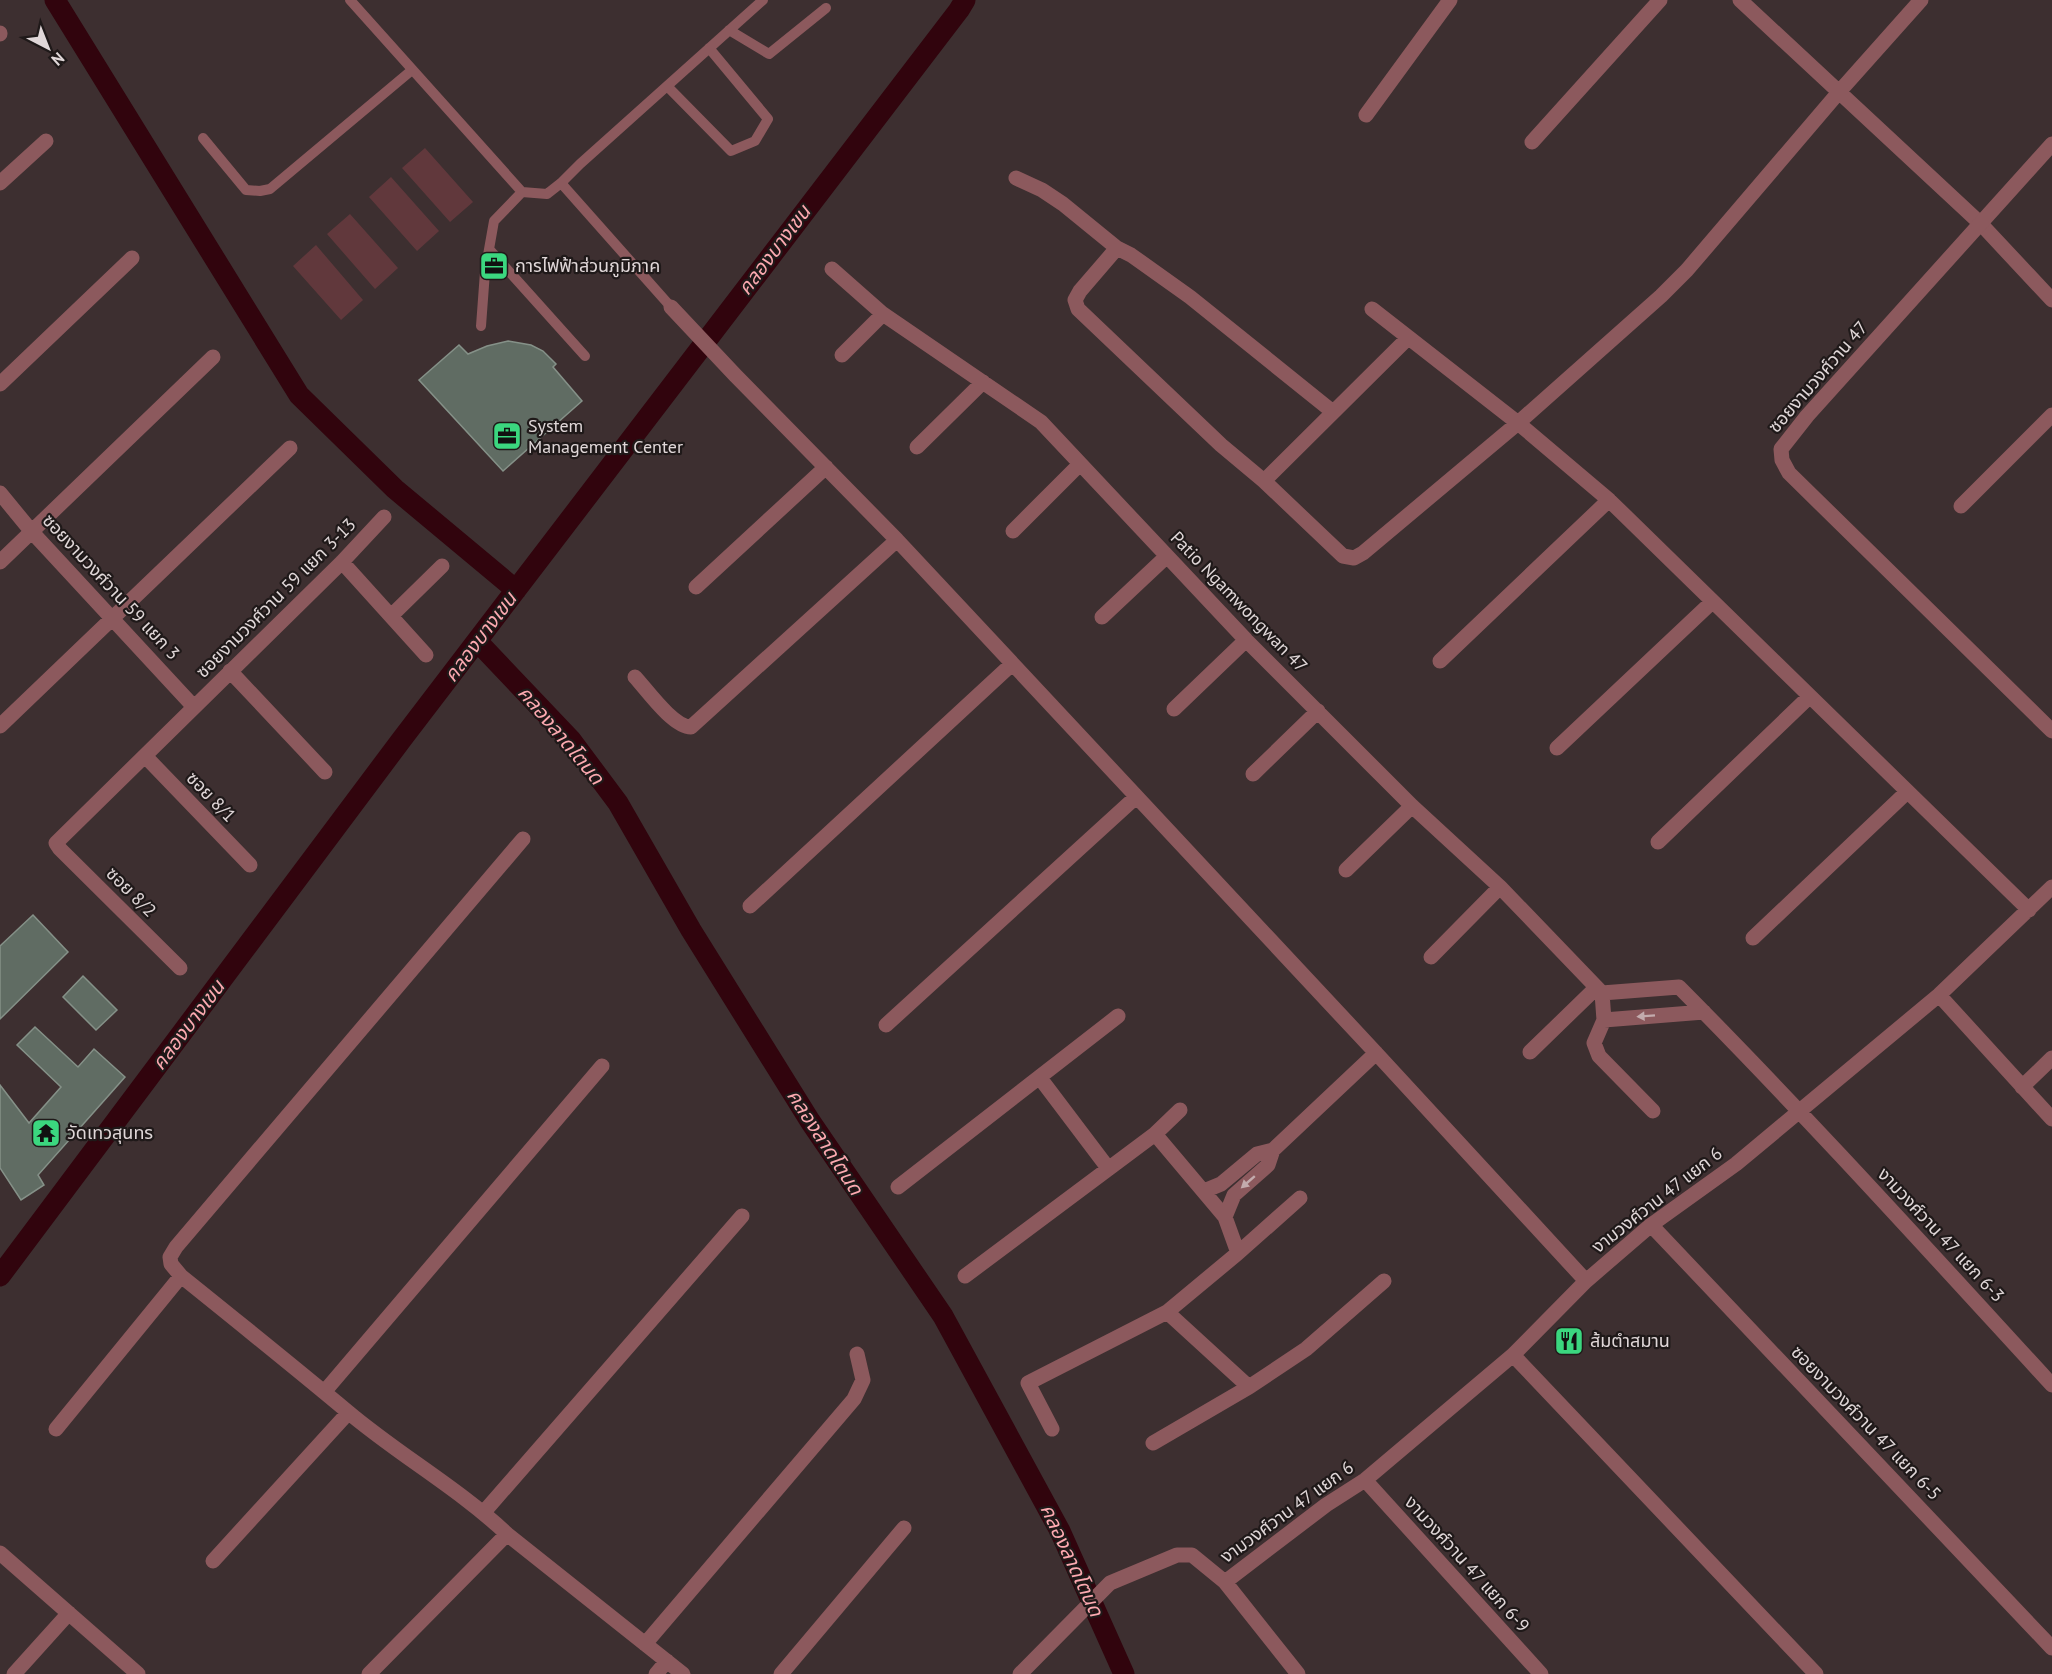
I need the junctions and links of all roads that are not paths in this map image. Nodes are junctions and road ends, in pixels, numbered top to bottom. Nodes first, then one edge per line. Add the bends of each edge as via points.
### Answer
1 (350, 0) edge
2 (763, 0) edge
3 (1449, 0) edge
4 (1660, 0) edge
5 (1740, 0) edge
6 (1921, 0) edge
7 (826, 8) dead end
8 (729, 30) junction
9 (709, 48) junction
10 (412, 70) junction
11 (667, 86) junction
12 (1839, 92) junction
13 (1366, 115) dead end
14 (203, 138) dead end
15 (46, 141) dead end
16 (1532, 142) dead end
17 (2052, 144) edge
18 (1016, 178) dead end
19 (0, 183) edge
20 (561, 183) junction
21 (522, 192) junction
22 (1981, 224) junction
23 (1118, 248) junction
24 (489, 249) junction
25 (132, 258) dead end
26 (832, 269) dead end
27 (2052, 300) edge
28 (671, 307) joint
29 (1372, 309) dead end
30 (883, 314) junction
31 (481, 326) dead end
32 (1408, 338) junction
33 (842, 355) dead end
34 (585, 356) dead end
35 (213, 357) dead end
36 (983, 382) junction
37 (0, 384) edge
38 (1333, 412) junction
39 (2052, 415) edge
40 (1518, 423) junction
41 (917, 447) dead end
42 (290, 448) dead end
43 (1080, 464) junction
44 (826, 467) junction
45 (1264, 481) junction
46 (0, 493) edge
47 (1608, 500) junction
48 (1961, 506) dead end
49 (384, 517) dead end
50 (1013, 531) dead end
51 (32, 532) junction
52 (897, 540) junction
53 (1167, 556) junction
54 (0, 562) edge
55 (342, 562) junction
56 (441, 566) dead end
57 (696, 587) dead end
58 (1712, 602) junction
59 (391, 616) junction
60 (113, 617) junction
61 (1102, 617) dead end
62 (1246, 640) junction
63 (426, 655) dead end
64 (1440, 661) dead end
65 (1012, 664) junction
66 (230, 671) junction
67 (635, 677) dead end
68 (1809, 697) junction
69 (194, 707) junction
70 (1174, 709) dead end
71 (1318, 711) junction
72 (0, 726) edge
73 (2052, 731) edge
74 (1557, 748) dead end
75 (145, 756) junction
76 (325, 772) dead end
77 (1253, 774) dead end
78 (1906, 792) junction
79 (1136, 796) junction
80 (1412, 806) junction
81 (522, 839) dead end
82 (1658, 842) dead end
83 (57, 843) joint
84 (250, 866) dead end
85 (1346, 870) dead end
86 (1500, 887) junction
87 (2052, 887) edge
88 (750, 906) dead end
89 (2029, 910) junction
90 (1754, 938) dead end
91 (1431, 957) dead end
92 (180, 968) dead end
93 (1599, 990) junction
94 (1940, 995) junction
95 (1704, 1012) junction
96 (1118, 1016) dead end
97 (1604, 1020) junction
98 (886, 1025) dead end
99 (1530, 1052) dead end
100 (1376, 1053) junction
101 (2052, 1058) edge
102 (602, 1066) dead end
103 (1040, 1078) junction
104 (2022, 1087) junction
105 (1180, 1110) dead end
106 (1653, 1111) dead end
107 (1800, 1111) junction
108 (2052, 1119) edge
109 (1155, 1134) junction
110 (1273, 1149) junction
111 (1108, 1168) junction
112 (898, 1187) dead end
113 (1204, 1191) junction
114 (1300, 1198) dead end
115 (742, 1216) dead end
116 (1225, 1217) junction
117 (1651, 1225) junction
118 (1238, 1253) junction
119 (182, 1276) junction
120 (965, 1276) dead end
121 (1384, 1281) dead end
122 (1586, 1281) junction
123 (1167, 1312) junction
124 (857, 1354) dead end
125 (1513, 1355) junction
126 (2052, 1384) edge
127 (1249, 1387) junction
128 (325, 1391) junction
129 (348, 1413) junction
130 (56, 1429) dead end
131 (1052, 1429) dead end
132 (1153, 1443) dead end
133 (1365, 1480) junction
134 (484, 1512) junction
135 (904, 1528) dead end
136 (507, 1534) junction
137 (0, 1553) edge
138 (213, 1561) dead end
139 (1225, 1582) junction
140 (69, 1613) junction
141 (645, 1644) junction
142 (2052, 1648) edge
143 (667, 1661) junction
144 (14, 1674) edge
145 (138, 1674) edge
146 (369, 1674) edge
147 (656, 1674) edge
148 (682, 1674) edge
149 (781, 1674) edge
150 (1020, 1674) edge
151 (1298, 1674) edge
152 (1541, 1674) edge
153 (1816, 1674) edge

1 - 10 lane
2 - 8 lane
3 - 13 street
4 - 16 street
5 - 12 street
6 - 12 street
7 - 8 lane via 768,54
8 - 9 lane
9 - 11 lane
9 - 11 lane via 768,119 755,141 731,151
10 - 14 lane via 270,189 246,190
10 - 21 lane
11 - 20 lane
12 - 22 street
12 - 40 street via 1687,270
15 - 19 street
17 - 22 street, ซอยงามวงศ์วาน 47
18 - 23 street via 1063,204
20 - 21 lane via 547,194
20 - 28 lane
21 - 24 lane via 494,221
22 - 27 street
22 - 73 street, ซอยงามวงศ์วาน 47 via 1807,416 1781,449 1782,460 1789,473
23 - 38 street via 1190,297
23 - 45 street via 1080,291 1075,300 1078,309
24 - 31 lane
24 - 34 lane
25 - 37 street
26 - 30 street, Patio Ngamwongwan 47
28 - 44 street
29 - 32 street
30 - 33 street
30 - 36 street, Patio Ngamwongwan 47
32 - 38 street
32 - 40 street
35 - 51 street
36 - 41 street
36 - 43 street, Patio Ngamwongwan 47 via 1041,422
38 - 45 street
39 - 48 street
40 - 45 street via 1354,558 1343,556
40 - 47 street
42 - 60 street
43 - 50 street
43 - 53 street, Patio Ngamwongwan 47
44 - 52 street
44 - 57 street
46 - 51 street, ซอยงามวงศ์วาน 59 แยก 3
47 - 58 street
47 - 64 street
49 - 55 street, ซอยงามวงศ์วาน 59 แยก 3-13
51 - 54 street
51 - 60 street, ซอยงามวงศ์วาน 59 แยก 3
52 - 65 street
52 - 67 street via 691,727 674,720
53 - 61 street
53 - 62 street, Patio Ngamwongwan 47
55 - 59 street
55 - 66 street, ซอยงามวงศ์วาน 59 แยก 3-13
56 - 59 street
58 - 68 street
58 - 74 street
59 - 63 street
60 - 69 street, ซอยงามวงศ์วาน 59 แยก 3
60 - 72 street
62 - 70 street
62 - 71 street, Patio Ngamwongwan 47
65 - 79 street
65 - 88 street
66 - 69 street, ซอยงามวงศ์วาน 59 แยก 3-13
66 - 76 street
68 - 78 street
68 - 82 street
69 - 75 street, ซอยงามวงศ์วาน 59 แยก 3-13
71 - 77 street
71 - 80 street, Patio Ngamwongwan 47
75 - 83 street, ซอยงามวงศ์วาน 59 แยก 3-13
75 - 84 street, ซอย 8/1
78 - 89 street
78 - 90 street
79 - 98 street
79 - 100 street
80 - 85 street
80 - 86 street, Patio Ngamwongwan 47
81 - 119 street via 176,1247 171,1264
83 - 92 street, ซอย 8/2
86 - 91 street
86 - 93 street, Patio Ngamwongwan 47
87 - 89 street, งามวงศ์วาน 47 แยก 6
89 - 94 street, งามวงศ์วาน 47 แยก 6
93 - 95 street, งามวงศ์วาน 47 แยก 6-3 via 1679,987
93 - 97 street
93 - 99 street
94 - 104 street
94 - 107 street, งามวงศ์วาน 47 แยก 6
95 -> 97 street
95 - 107 street, งามวงศ์วาน 47 แยก 6-3
96 - 103 street
97 - 106 street via 1594,1043 1599,1056
100 - 110 street
100 - 122 street
101 - 104 street
102 - 128 street
103 - 111 street
103 - 112 street
104 - 108 street
105 - 109 street
107 - 117 street, งามวงศ์วาน 47 แยก 6 via 1736,1164
107 - 126 street, งามวงศ์วาน 47 แยก 6-3
109 - 111 street
109 - 113 street
110 - 113 street via 1257,1154 1221,1184
110 -> 116 street via 1268,1165 1234,1195
111 - 120 street
113 - 116 street
114 - 118 street
115 - 134 street
116 - 118 street
117 - 122 street, งามวงศ์วาน 47 แยก 6
117 - 142 street, ซอยงามวงศ์วาน 47 แยก 6-5
118 - 123 street
119 - 128 street
119 - 130 street
121 - 127 street via 1306,1348
122 - 125 street, งามวงศ์วาน 47 แยก 6
123 - 127 street
123 - 131 street via 1028,1383
124 - 141 street via 863,1380 854,1399
125 - 133 street, งามวงศ์วาน 47 แยก 6
125 - 153 street
127 - 132 street
128 - 129 street
129 - 134 street
129 - 138 street
133 - 139 street, งามวงศ์วาน 47 แยก 6
133 - 152 street, งามวงศ์วาน 47 แยก 6-9
134 - 136 street
135 - 149 street
136 - 141 street
136 - 146 street
137 - 140 street
139 - 150 street via 1192,1555 1177,1555 1110,1583
139 - 151 street
140 - 144 street
140 - 145 street
141 - 143 street
143 - 147 street
143 - 148 street

